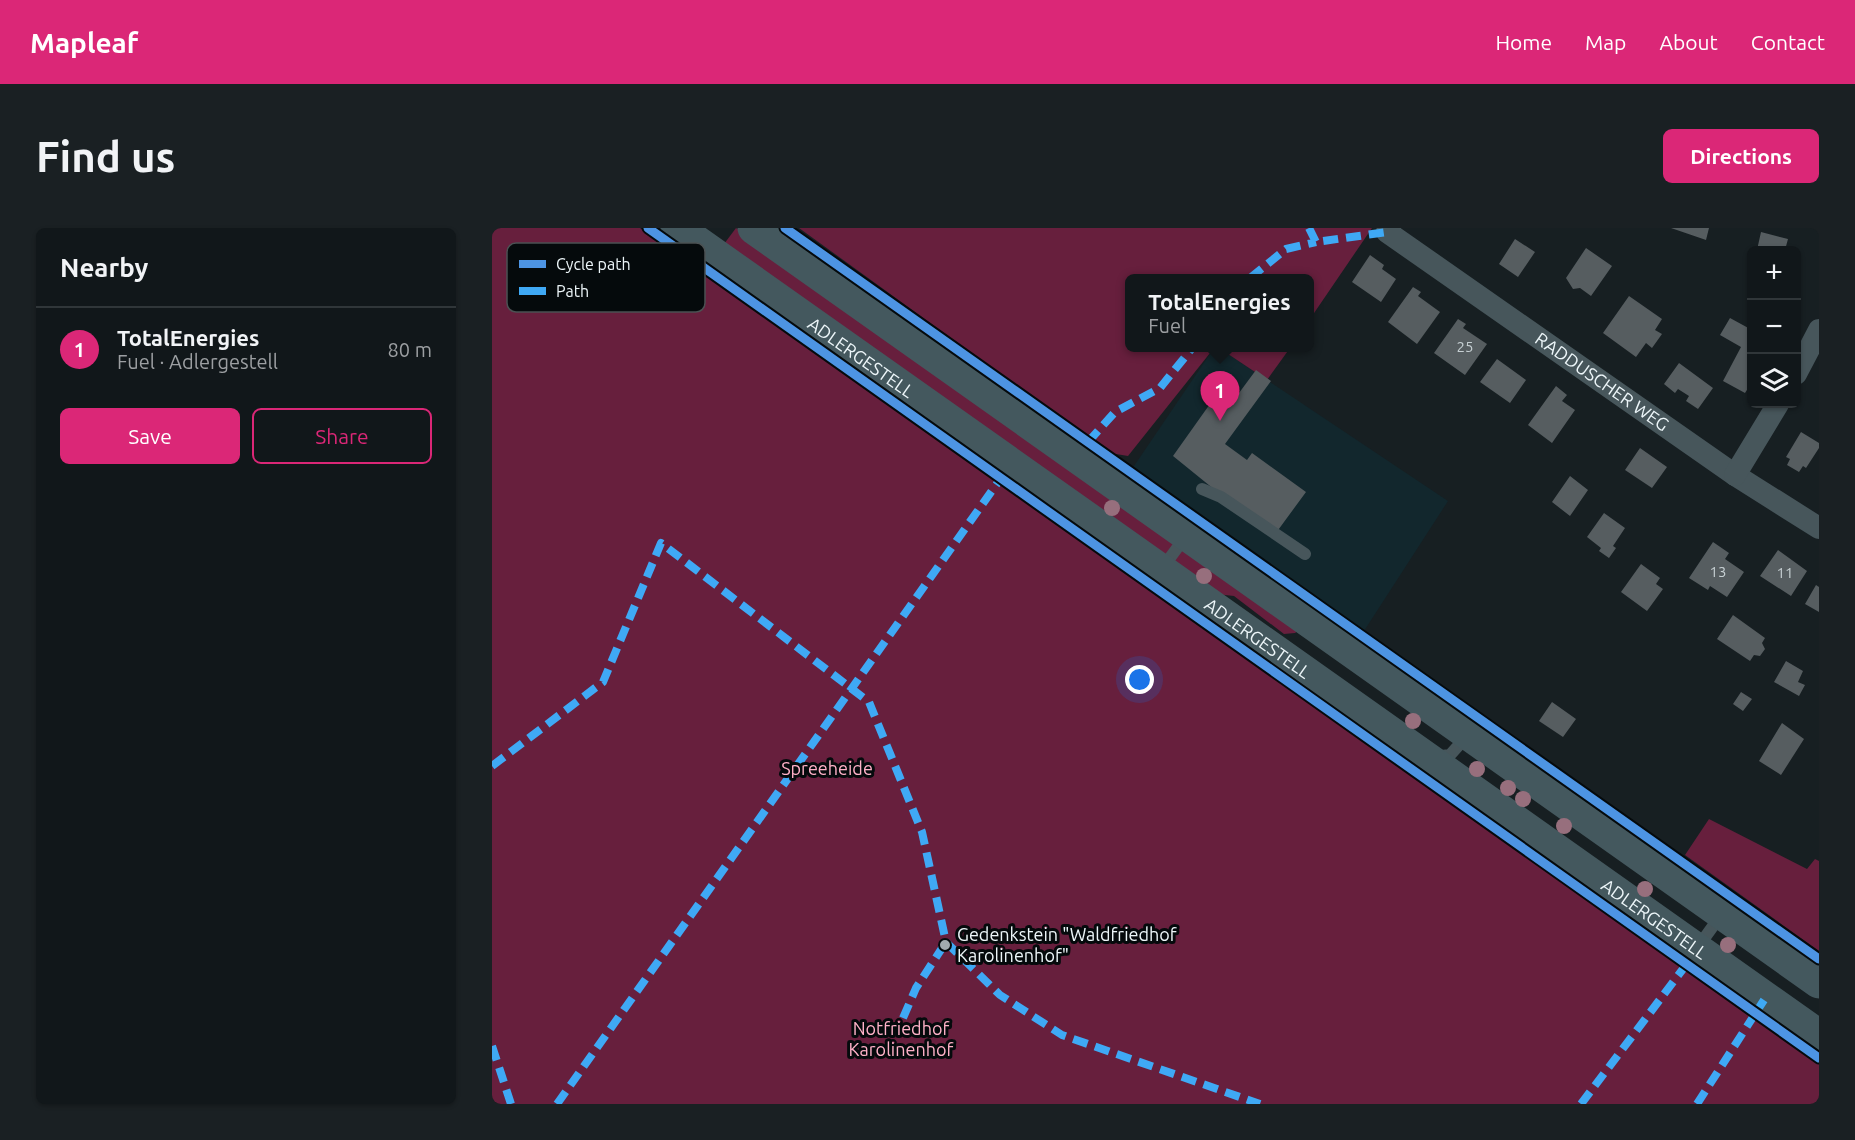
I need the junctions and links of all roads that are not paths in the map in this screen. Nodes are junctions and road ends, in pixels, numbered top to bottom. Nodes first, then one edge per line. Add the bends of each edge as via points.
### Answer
1 (754, 228) edge
2 (1389, 230) edge
3 (692, 232) edge
4 (1819, 330) edge
5 (1801, 366) edge
6 (1776, 408) edge
7 (1735, 475) junction
8 (1202, 489) dead end
9 (1819, 528) edge
10 (1188, 533) junction
11 (1305, 554) dead end
12 (1160, 571) junction
13 (1324, 631) junction
14 (1296, 669) junction
15 (1469, 734) junction
16 (1424, 759) junction
17 (1722, 913) junction
18 (1695, 951) junction
19 (1819, 982) edge
20 (1819, 1036) edge

1 - 10 main road
2 - 7 street, RADDUSCHER WEG
3 - 12 main road, ADLERGESTELL
4 - 5 street
6 - 7 street
7 - 9 street, RADDUSCHER WEG
8 - 11 lane via 1221,497
10 - 12 lane
10 - 13 main road
12 - 14 main road, ADLERGESTELL
13 - 14 main road
13 - 15 main road
14 - 16 main road, ADLERGESTELL
15 - 16 lane via 1450,755
15 - 17 main road
16 - 18 main road, ADLERGESTELL
17 - 18 lane
17 - 19 main road
18 - 20 main road, ADLERGESTELL

